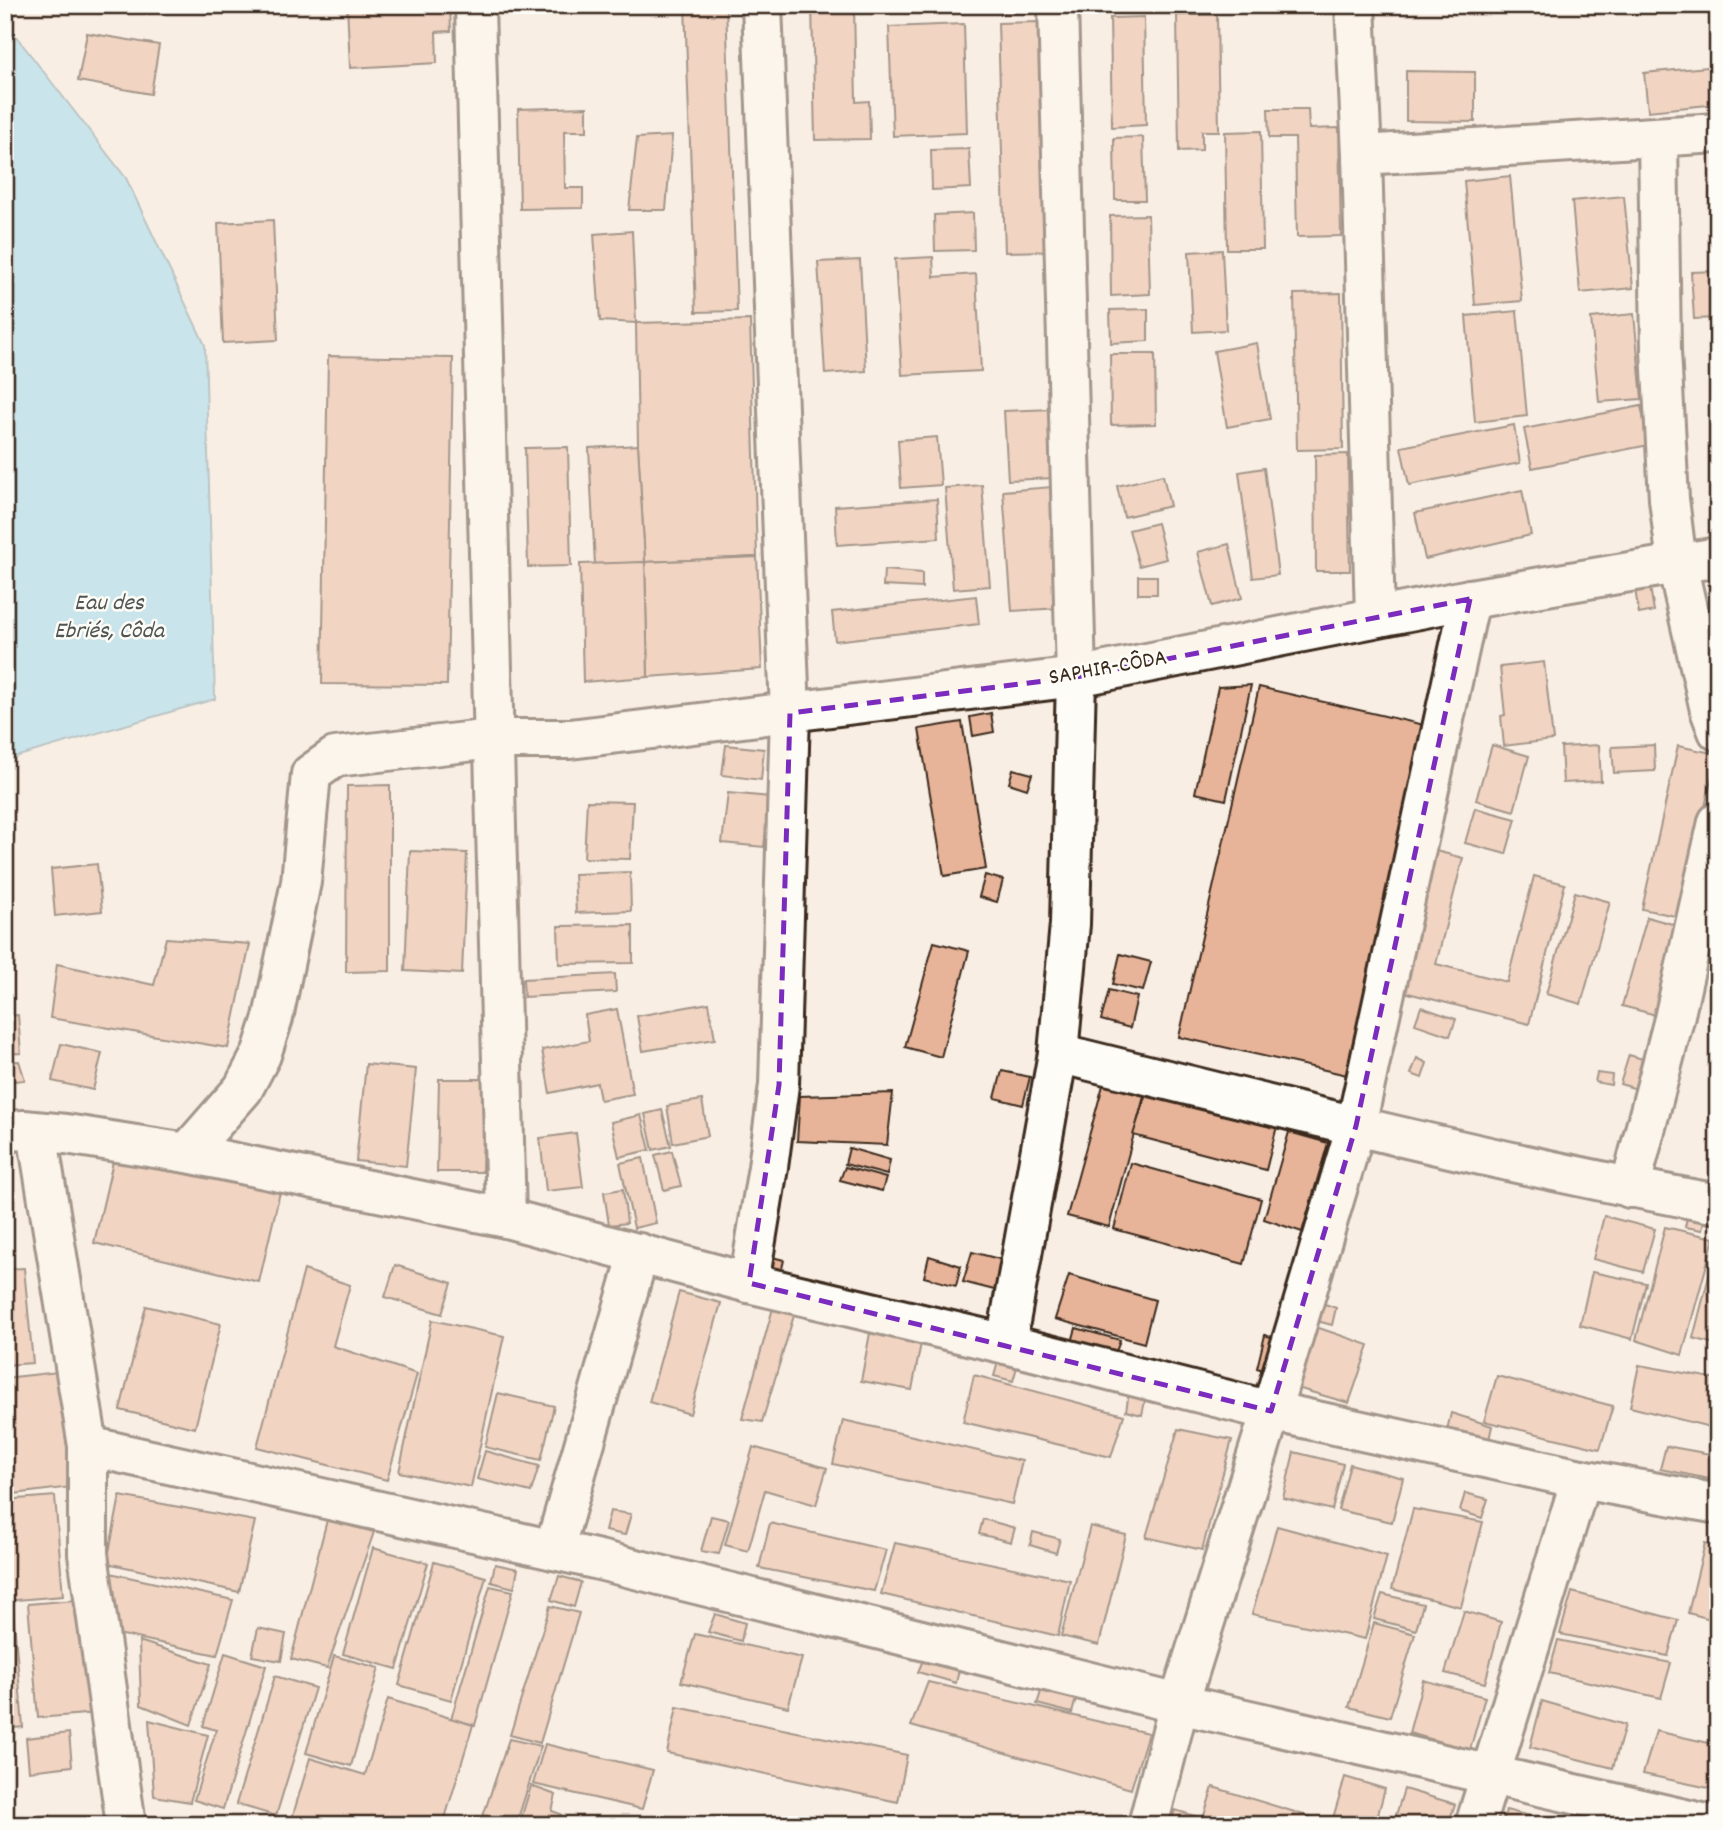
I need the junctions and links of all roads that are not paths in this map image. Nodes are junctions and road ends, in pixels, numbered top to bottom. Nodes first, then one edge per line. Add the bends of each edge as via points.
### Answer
1 (475, 5) edge
2 (762, 5) edge
3 (1058, 5) edge
4 (1356, 5) edge
5 (1718, 133) edge
6 (1658, 137) junction
7 (1362, 155) junction
8 (1718, 558) edge
9 (1677, 564) junction
10 (1470, 599) junction
11 (1375, 617) junction
12 (1076, 677) junction
13 (790, 713) junction
14 (1718, 732) edge
15 (492, 739) junction
16 (1718, 822) edge
17 (1058, 1052) junction
18 (1356, 1126) junction
19 (21, 1131) edge
20 (187, 1153) junction
21 (1630, 1188) junction
22 (1718, 1204) edge
23 (506, 1218) junction
24 (639, 1253) junction
25 (749, 1283) junction
26 (1006, 1345) junction
27 (1271, 1411) junction
28 (88, 1446) junction
29 (1581, 1479) junction
30 (1718, 1504) edge
31 (554, 1550) junction
32 (1179, 1704) junction
33 (1491, 1775) junction
34 (126, 1825) edge
35 (1148, 1825) edge
36 (1475, 1825) edge
37 (1711, 1825) edge

1 - 15 street
2 - 13 street
3 - 12 street
4 - 7 street
5 - 6 street
6 - 7 street
6 - 9 street via 1661,351
7 - 11 street
8 - 9 street, SAPHIR-CÔDA
9 - 10 street, SAPHIR-CÔDA
9 - 14 street
10 - 11 street, SAPHIR-CÔDA
10 - 18 street
11 - 12 street, SAPHIR-CÔDA
12 - 13 street, SAPHIR-CÔDA
12 - 17 street via 1070,925
13 - 15 street, SAPHIR-CÔDA via 570,738
13 - 25 street via 779,1085
15 - 20 street, SAPHIR-CÔDA via 335,757 311,774 301,882 261,1055 243,1089
15 - 23 street
16 - 21 street
17 - 18 street
17 - 26 street
18 - 21 street
18 - 27 street
19 - 20 street
19 - 28 street
20 - 23 street
21 - 22 street
23 - 24 street
24 - 25 street
24 - 31 street
25 - 26 street
26 - 27 street
27 - 29 street
27 - 32 street
28 - 31 street
28 - 34 street via 88,1554
29 - 30 street
29 - 33 street
31 - 32 street
32 - 33 street
32 - 35 street
33 - 36 street
33 - 37 street

